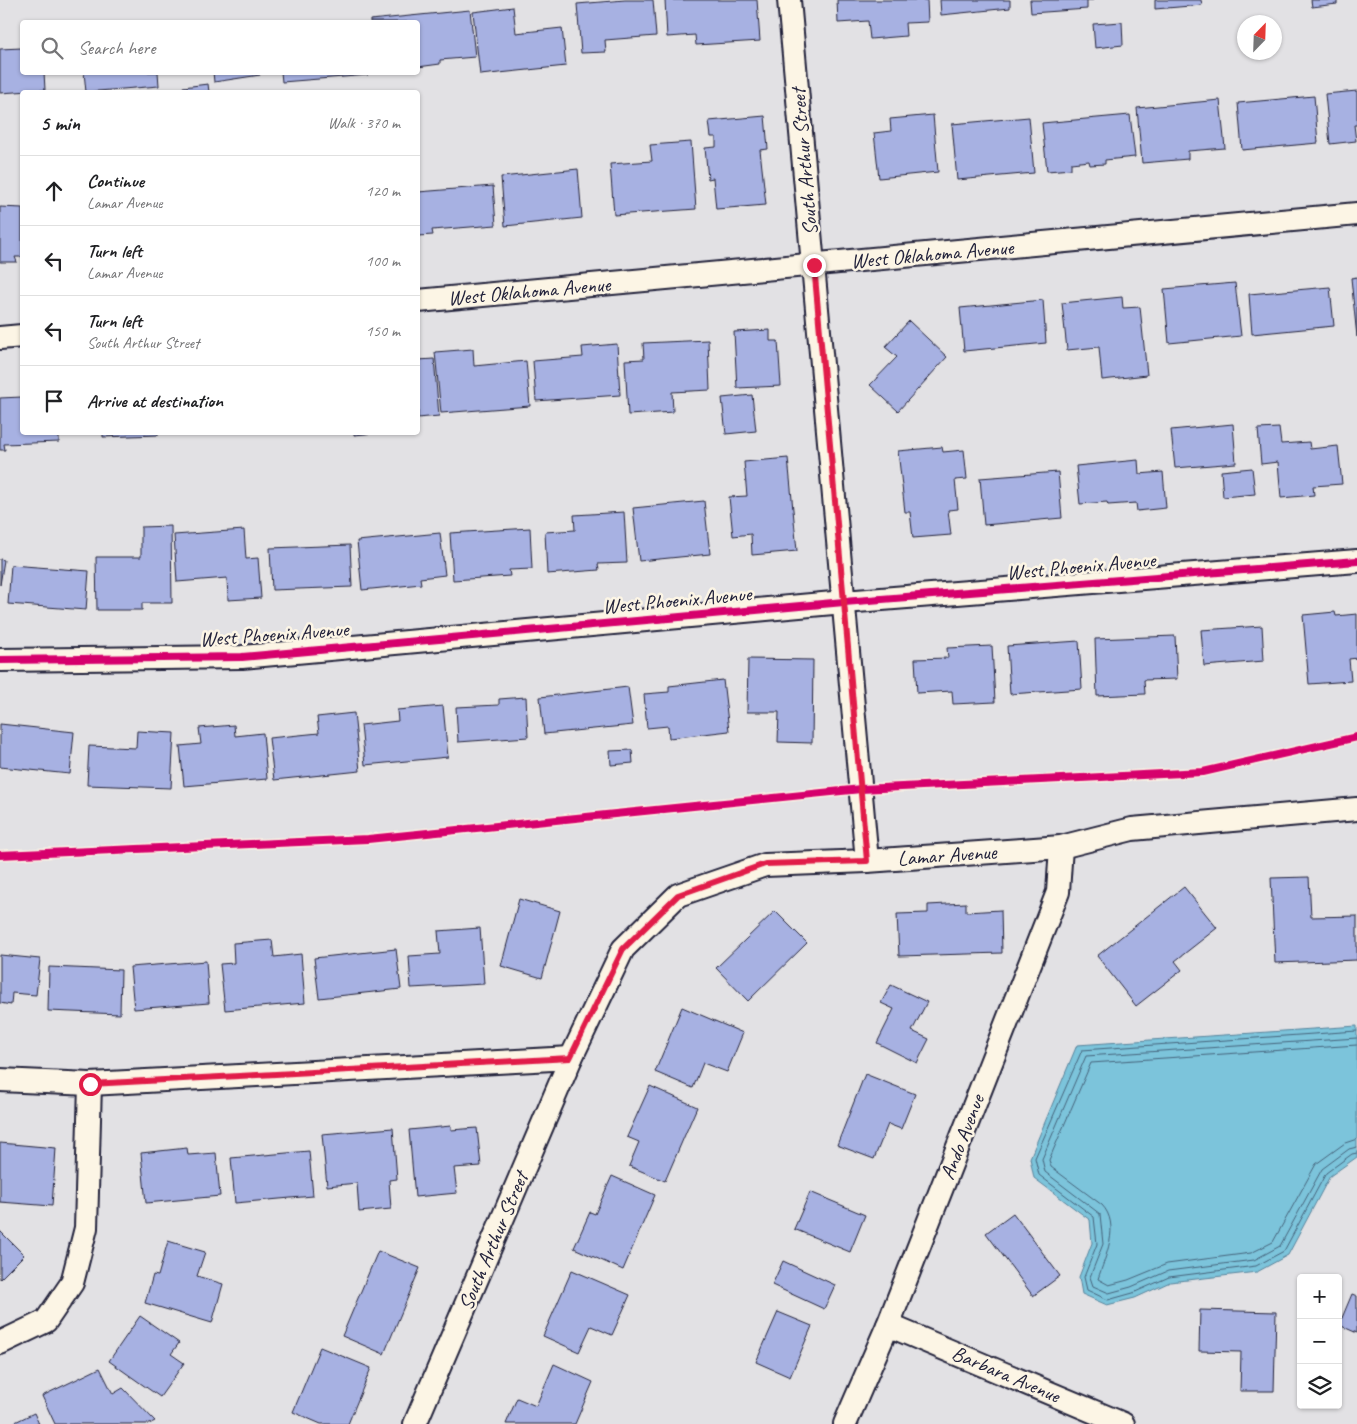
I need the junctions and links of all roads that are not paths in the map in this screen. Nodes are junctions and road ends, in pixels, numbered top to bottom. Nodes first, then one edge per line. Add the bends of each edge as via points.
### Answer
1 (789, 0) edge
2 (1357, 214) edge
3 (814, 265) junction
4 (420, 301) edge
5 (20, 336) edge
6 (0, 338) edge
7 (1357, 561) edge
8 (844, 602) junction
9 (0, 660) edge
10 (1357, 809) edge
11 (1061, 847) junction
12 (867, 861) junction
13 (570, 1058) junction
14 (0, 1080) edge
15 (90, 1084) junction
16 (888, 1325) junction
17 (0, 1343) edge
18 (415, 1424) edge
19 (845, 1424) edge
20 (1123, 1424) edge

1 - 3 street, South Arthur Street
2 - 3 street, West Oklahoma Avenue
3 - 4 street, West Oklahoma Avenue
3 - 8 street, South Arthur Street
5 - 6 street
7 - 8 street, West Phoenix Avenue
8 - 9 street, West Phoenix Avenue via 242,657
8 - 12 street, South Arthur Street
10 - 11 street, Lamar Avenue via 1132,829
11 - 12 street, Lamar Avenue
11 - 16 street, Ando Avenue via 1058,892
12 - 13 street, Lamar Avenue via 765,864 678,895 623,949
13 - 15 street
13 - 18 street, South Arthur Street
14 - 15 street
15 - 17 street via 86,1228 72,1283 46,1321
16 - 19 street, Ando Avenue
16 - 20 street, Barbara Avenue

